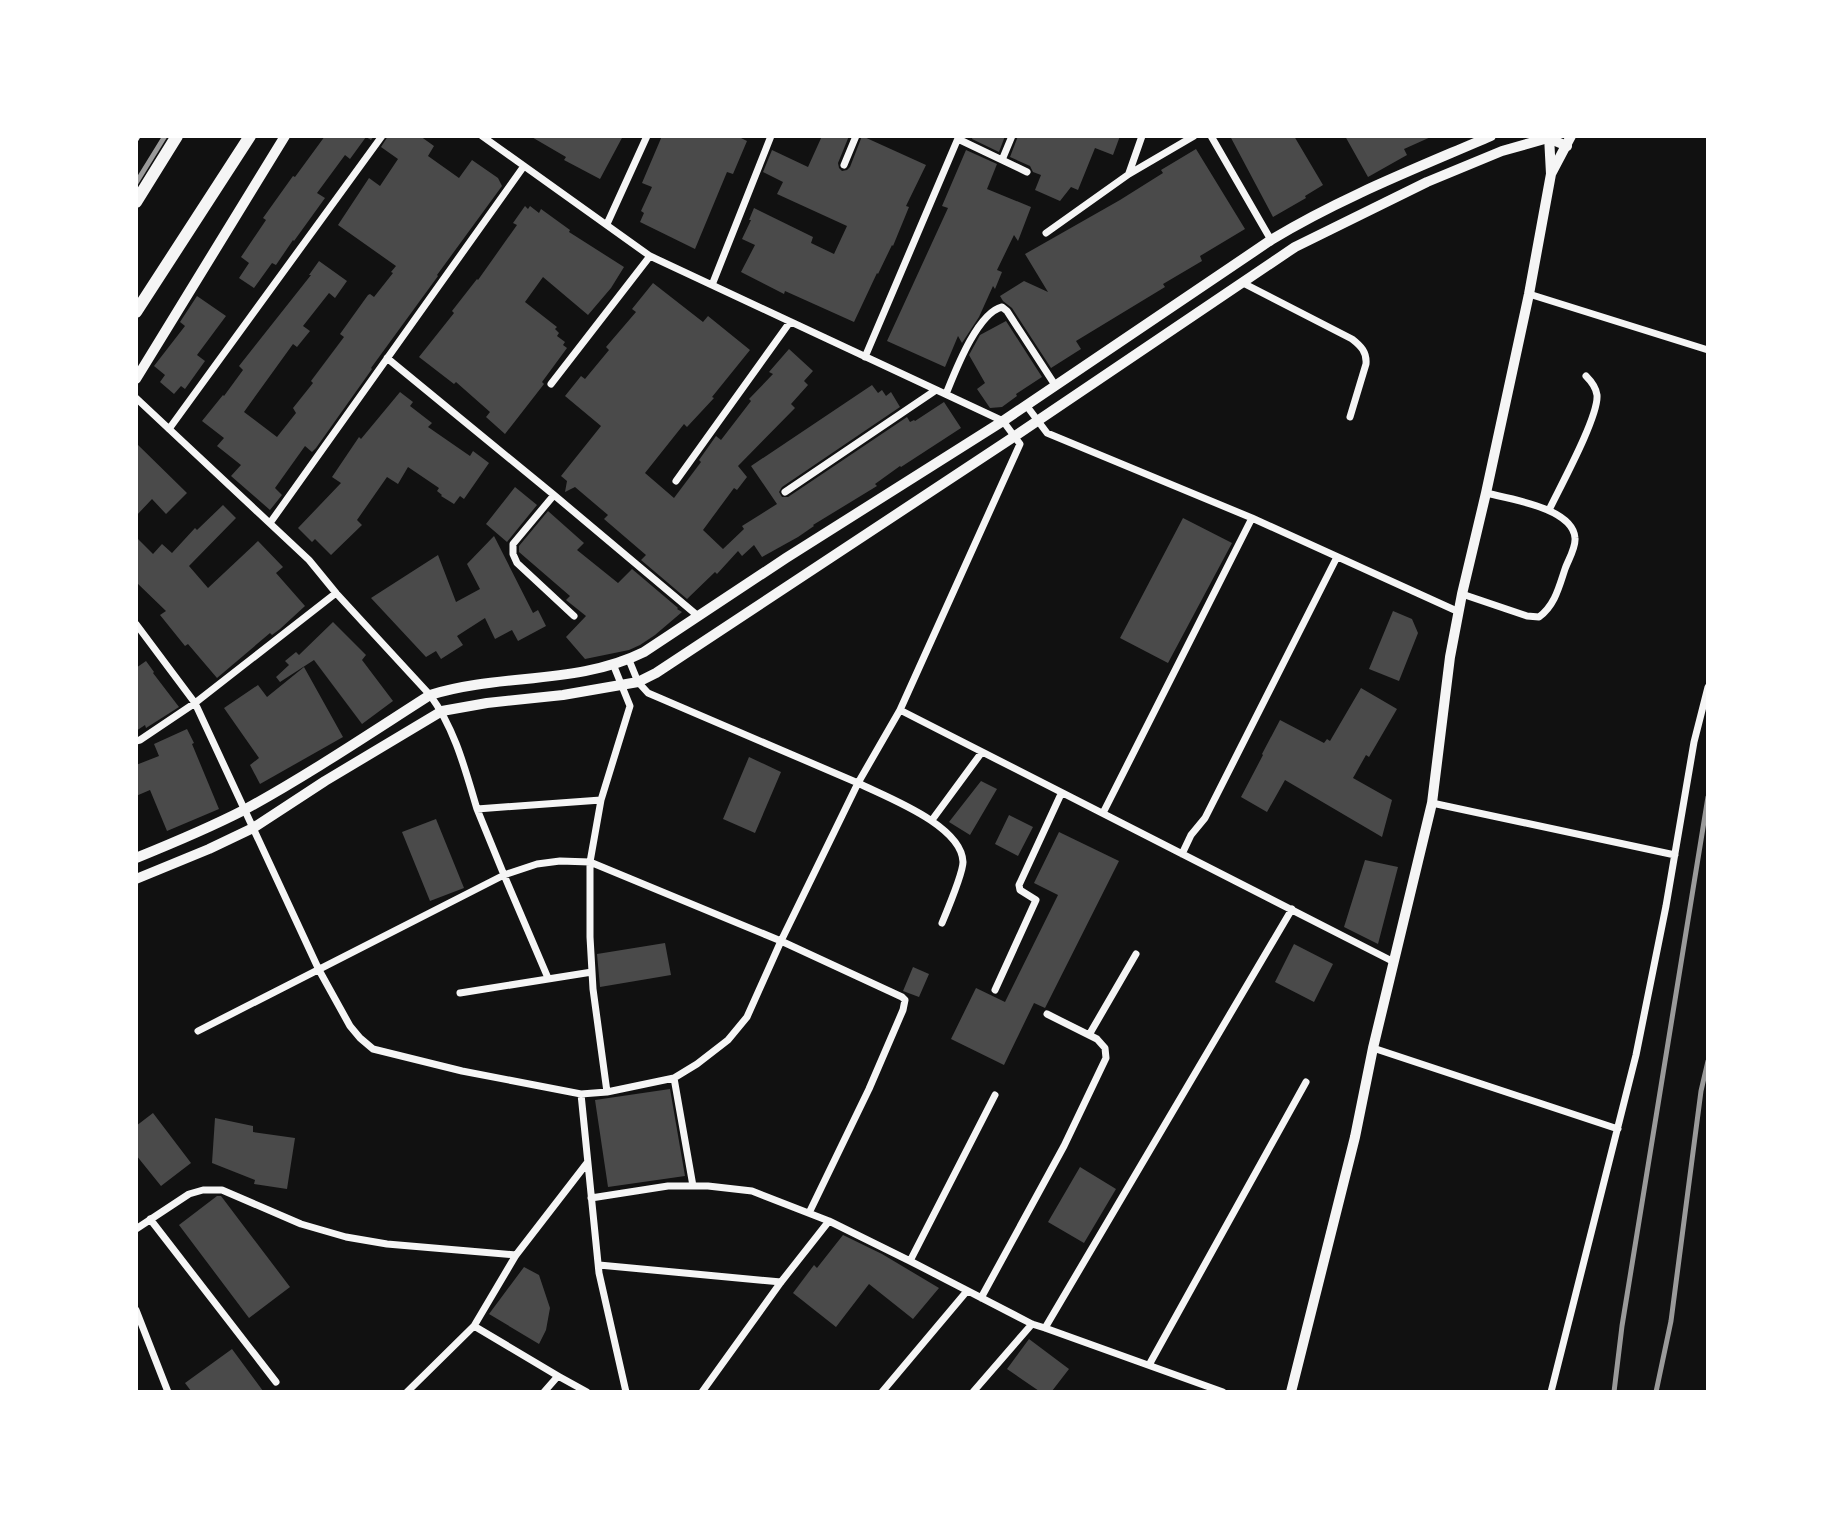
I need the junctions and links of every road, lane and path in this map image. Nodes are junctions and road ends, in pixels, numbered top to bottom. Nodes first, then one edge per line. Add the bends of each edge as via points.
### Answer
1 (139, 136) edge
2 (177, 136) edge
3 (250, 136) edge
4 (285, 136) edge
5 (382, 136) edge
6 (482, 136) edge
7 (647, 136) edge
8 (771, 136) edge
9 (856, 136) edge
10 (1012, 136) edge
11 (1142, 136) edge
12 (1194, 136) edge
13 (1211, 136) edge
14 (1491, 136) edge
15 (958, 137) edge
16 (1549, 137) edge
17 (136, 141) edge
18 (1569, 141) edge
19 (1002, 160) junction
20 (844, 164) dead end
21 (524, 166) junction
22 (1027, 172) dead end
23 (1129, 174) junction
24 (1551, 174) junction
25 (136, 202) edge
26 (607, 224) junction
27 (1046, 233) dead end
28 (1271, 240) junction
29 (1257, 249) junction
30 (650, 257) junction
31 (1268, 266) junction
32 (1243, 283) junction
33 (712, 285) junction
34 (1201, 287) junction
35 (1529, 294) junction
36 (1213, 303) junction
37 (136, 312) edge
38 (790, 322) junction
39 (1707, 350) edge
40 (864, 357) junction
41 (387, 358) junction
42 (1586, 376) dead end
43 (136, 379) edge
44 (551, 384) dead end
45 (1055, 385) junction
46 (936, 390) junction
47 (946, 394) junction
48 (136, 398) edge
49 (1026, 405) junction
50 (1350, 416) dead end
51 (1037, 420) junction
52 (1003, 421) junction
53 (169, 429) junction
54 (1015, 436) junction
55 (676, 481) dead end
56 (785, 492) dead end
57 (1486, 493) junction
58 (554, 495) junction
59 (1549, 510) junction
60 (1252, 518) junction
61 (270, 523) junction
62 (1337, 558) junction
63 (336, 593) junction
64 (1462, 594) junction
65 (1459, 612) junction
66 (574, 616) dead end
67 (698, 616) junction
68 (136, 624) edge
69 (629, 660) junction
70 (613, 664) junction
71 (638, 682) junction
72 (621, 685) junction
73 (1707, 687) edge
74 (430, 695) junction
75 (195, 703) junction
76 (900, 710) junction
77 (442, 712) junction
78 (136, 741) edge
79 (982, 752) junction
80 (858, 783) junction
81 (1061, 794) junction
82 (601, 800) junction
83 (1432, 803) junction
84 (477, 809) junction
85 (244, 810) junction
86 (1103, 813) junction
87 (932, 820) junction
88 (253, 828) junction
89 (1182, 854) junction
90 (1675, 855) junction
91 (136, 858) edge
92 (590, 862) junction
93 (504, 875) junction
94 (136, 879) edge
95 (1292, 909) junction
96 (942, 923) dead end
97 (781, 941) junction
98 (1136, 954) dead end
99 (1394, 962) junction
100 (319, 970) junction
101 (592, 972) junction
102 (548, 978) junction
103 (995, 990) dead end
104 (460, 993) dead end
105 (1047, 1014) dead end
106 (198, 1031) dead end
107 (1089, 1035) junction
108 (1373, 1048) junction
109 (674, 1078) junction
110 (1306, 1082) dead end
111 (607, 1092) junction
112 (580, 1094) junction
113 (995, 1096) dead end
114 (1618, 1129) junction
115 (587, 1163) junction
116 (693, 1186) junction
117 (591, 1198) junction
118 (809, 1213) junction
119 (150, 1219) junction
120 (829, 1221) junction
121 (136, 1229) edge
122 (516, 1255) junction
123 (910, 1261) junction
124 (598, 1265) junction
125 (781, 1282) junction
126 (967, 1291) junction
127 (981, 1298) junction
128 (136, 1310) edge
129 (1032, 1324) junction
130 (474, 1326) junction
131 (1045, 1328) junction
132 (1149, 1365) junction
133 (558, 1376) junction
134 (276, 1382) dead end
135 (169, 1391) edge
136 (407, 1391) edge
137 (544, 1391) edge
138 (587, 1391) edge
139 (626, 1391) edge
140 (702, 1391) edge
141 (882, 1391) edge
142 (973, 1391) edge
143 (1223, 1391) edge
144 (1291, 1391) edge
145 (1551, 1391) edge

1 - 17 lane
2 - 25 main road
3 - 37 main road
4 - 43 street
5 - 53 street
6 - 21 street
7 - 26 street
8 - 33 street
9 - 20 street
10 - 19 street
11 - 23 street
12 - 23 street
13 - 28 street
14 - 28 street via 1300,222
15 - 19 street
15 - 40 street
16 - 18 street
16 - 24 main road
16 - 31 street via 1502,150 1427,182 1295,247
18 - 24 main road
19 - 22 street
21 - 26 street
21 - 41 street
23 - 27 street
24 - 35 main road
26 - 30 street
28 - 29 street
29 - 31 street
29 - 34 street
30 - 33 street
30 - 44 street
31 - 32 street
32 - 36 street
32 - 50 street via 1362,346 1366,364
33 - 38 street
34 - 36 street
34 - 45 street
35 - 39 street
35 - 57 main road
36 - 51 street
38 - 40 street
38 - 55 street
40 - 46 street
41 - 58 street
41 - 61 street
42 - 59 street via 1597,395 1595,406
45 - 47 street via 1002,307 983,320 960,358
45 - 49 street
46 - 47 street
46 - 56 street
47 - 52 street
48 - 53 street
49 - 51 street
49 - 52 street
51 - 54 street
51 - 60 street via 1047,433
52 - 54 street
52 - 67 street
53 - 61 street
54 - 71 street
54 - 76 street via 1020,444
57 - 59 street
57 - 64 main road
58 - 66 street via 513,544 513,554 517,564
58 - 67 street
59 - 64 street via 1564,518 1576,540 1546,612 1527,616
60 - 62 street
60 - 86 street
61 - 63 street
62 - 65 street
62 - 89 street via 1205,818
63 - 74 street
63 - 75 street
64 - 65 main road
65 - 83 main road
67 - 69 street
68 - 75 street
69 - 70 street
69 - 71 street
70 - 72 street
70 - 74 street
71 - 72 street
71 - 80 street via 648,693
72 - 77 street
72 - 82 street via 630,706
73 - 90 street
74 - 77 street
74 - 85 street
75 - 78 street
75 - 85 street
76 - 79 street
76 - 80 street
77 - 84 street
77 - 88 street
79 - 81 street
79 - 87 street
80 - 87 street
80 - 97 street
81 - 86 street
81 - 103 street via 1019,885 1036,900
82 - 84 street
82 - 92 street
83 - 90 street
83 - 99 main road
84 - 93 street
85 - 88 street
85 - 91 street
86 - 89 street
87 - 96 street via 955,841 963,862
88 - 94 street
88 - 100 street
89 - 95 street
90 - 114 street
92 - 93 street via 537,864
92 - 97 street
92 - 101 street
93 - 100 street
93 - 102 street
95 - 99 street
95 - 131 street
97 - 109 street via 747,1017 728,1040
97 - 118 street via 905,1000 869,1090
98 - 107 street
99 - 108 main road
100 - 106 street
100 - 112 street via 350,1026 373,1049
101 - 102 street
101 - 111 street
102 - 104 street
105 - 107 street
107 - 127 street via 1105,1048 1107,1058
108 - 114 street
108 - 144 main road
109 - 111 street
109 - 116 street
110 - 132 street
111 - 112 street
112 - 115 street
113 - 123 street
114 - 145 street
115 - 117 street
115 - 122 street
116 - 117 street
116 - 118 street via 752,1191
117 - 124 street
118 - 120 street
119 - 121 street
119 - 122 street via 188,1194 222,1190 346,1237
119 - 134 street
120 - 123 street
120 - 125 street
122 - 130 street
123 - 126 street
124 - 125 street
124 - 139 street
125 - 140 street
126 - 127 street
126 - 141 street
127 - 129 street
128 - 135 street
129 - 131 street
129 - 142 street
130 - 133 street
130 - 136 street
131 - 132 street
132 - 143 street
133 - 137 street
133 - 138 street

